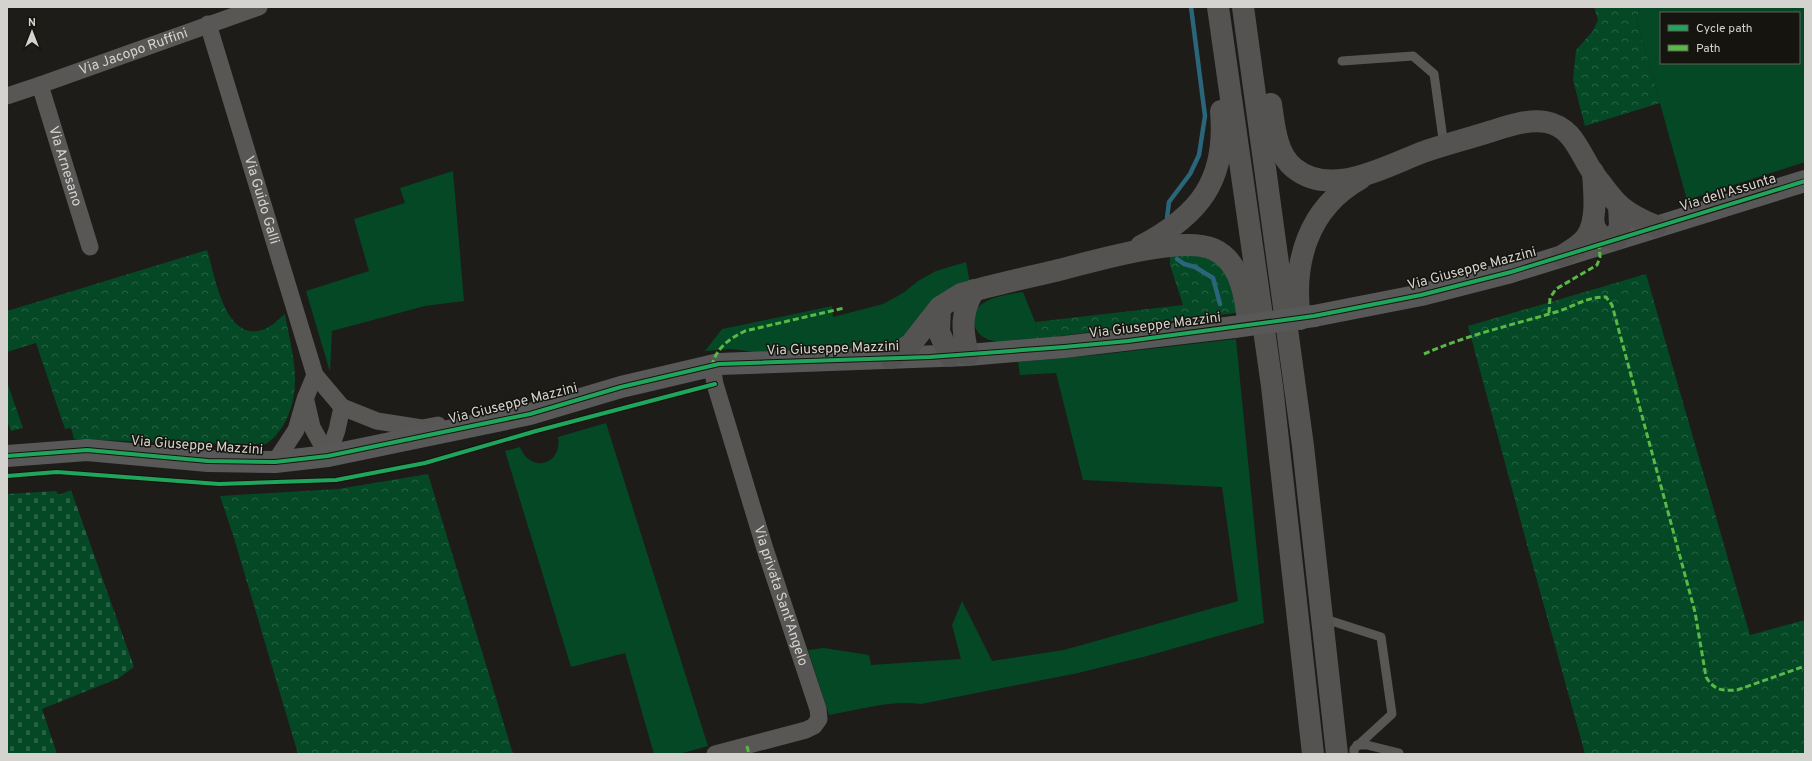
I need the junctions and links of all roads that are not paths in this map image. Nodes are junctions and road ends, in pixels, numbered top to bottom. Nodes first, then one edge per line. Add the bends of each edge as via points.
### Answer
1 (259, 7) edge
2 (1218, 7) edge
3 (1245, 16) edge
4 (208, 24) junction
5 (1222, 29) junction
6 (1342, 61) dead end
7 (40, 85) junction
8 (7, 96) edge
9 (1444, 146) junction
10 (1375, 171) junction
11 (1593, 172) junction
12 (1805, 181) edge
13 (1619, 205) junction
14 (1593, 220) junction
15 (1656, 226) junction
16 (1616, 239) junction
17 (90, 247) dead end
18 (1128, 253) junction
19 (1562, 256) junction
20 (974, 290) junction
21 (940, 307) junction
22 (959, 356) junction
23 (891, 358) junction
24 (712, 366) junction
25 (315, 375) junction
26 (1272, 386) junction
27 (305, 399) junction
28 (342, 407) junction
29 (530, 414) junction
30 (1303, 446) junction
31 (7, 456) edge
32 (328, 456) junction
33 (275, 462) junction
34 (1322, 618) junction
35 (1356, 750) edge
36 (1399, 753) dead end
37 (715, 754) edge
38 (1313, 754) edge
39 (1337, 754) edge

1 - 4 street, Via Jacopo Ruffini
2 - 5 highway
3 - 10 highway via 1261,54 1280,145 1293,168 1305,175 1336,180
3 - 30 highway
4 - 7 street, Via Jacopo Ruffini
4 - 25 street, Via Guido Galli
5 - 18 highway via 1217,36 1214,51 1222,145 1211,183 1193,210 1181,221 1161,236
5 - 26 highway
6 - 9 lane via 1413,56 1434,74
7 - 8 street, Via Jacopo Ruffini
7 - 17 street, Via Arnesano
9 - 10 highway
9 - 11 highway via 1521,124 1544,122 1558,126 1570,134
10 - 30 highway via 1348,186 1324,209 1314,225 1301,262 1297,301 1305,373
11 - 13 highway
11 - 14 highway
12 - 15 street, Via dell'Assunta
13 - 15 highway via 1635,217
13 - 16 highway via 1620,225
14 - 16 highway via 1595,229 1601,236
14 - 19 highway via 1586,237 1578,246
15 - 16 street, Via Giuseppe Mazzini
16 - 19 street, Via Giuseppe Mazzini
18 - 20 highway
18 - 26 highway via 1194,244 1214,249 1224,257 1241,280 1257,377
19 - 22 street, Via Giuseppe Mazzini, bridge via 1462,285 1314,316 1071,347
20 - 21 highway via 950,299
20 - 22 highway via 966,304
21 - 22 highway via 939,332
21 - 23 highway via 911,344
22 - 23 street, Via Giuseppe Mazzini
23 - 24 street, Via Giuseppe Mazzini
24 - 29 street, Via Giuseppe Mazzini via 621,387
24 - 37 street, Via privata Sant'Angelo via 715,384 765,549 819,719 814,726 806,730
25 - 27 street
25 - 28 street, Via Guido Galli
26 - 38 highway
27 - 32 street via 312,427
27 - 33 street via 296,430
28 - 29 street, Via Guido Galli via 377,421 422,428 475,418
28 - 32 street
29 - 32 street, Via Giuseppe Mazzini
30 - 34 highway
31 - 33 street, Via Giuseppe Mazzini via 87,450 208,461
32 - 33 street, Via Giuseppe Mazzini
34 - 35 lane via 1381,637 1392,714
34 - 39 highway
35 - 36 lane via 1367,745

